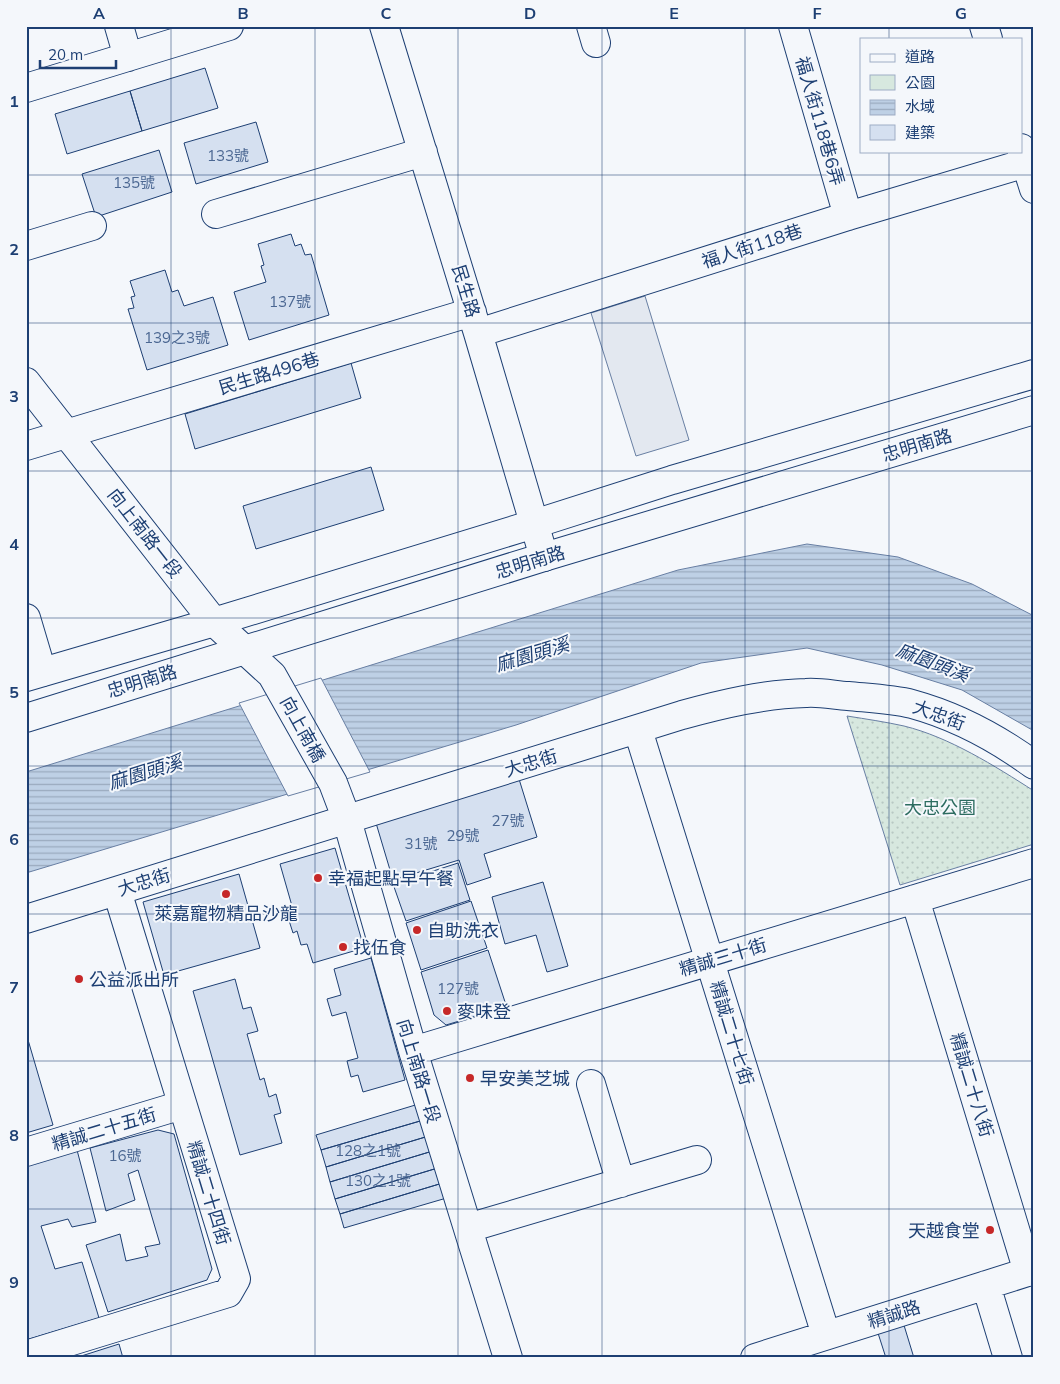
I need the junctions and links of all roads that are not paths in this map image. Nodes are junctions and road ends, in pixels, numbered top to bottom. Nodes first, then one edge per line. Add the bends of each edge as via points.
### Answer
1 (119, 26) edge
2 (229, 26) edge
3 (384, 26) edge
4 (792, 26) edge
5 (984, 26) edge
6 (988, 38) edge
7 (128, 57) junction
8 (26, 88) edge
9 (1034, 137) edge
10 (1023, 151) edge
11 (423, 152) junction
12 (1020, 152) edge
13 (1034, 189) edge
14 (216, 214) dead end
15 (848, 216) junction
16 (92, 226) dead end
17 (26, 246) edge
18 (475, 322) junction
19 (1034, 374) edge
20 (26, 382) edge
21 (1034, 410) edge
22 (67, 434) junction
23 (26, 446) edge
24 (534, 524) junction
25 (544, 557) junction
26 (26, 618) edge
27 (214, 622) junction
28 (245, 649) junction
29 (34, 674) edge
30 (272, 675) joint
31 (26, 718) edge
32 (638, 730) junction
33 (1034, 765) edge
34 (333, 783) joint
35 (348, 820) junction
36 (1034, 863) edge
37 (116, 890) junction
38 (915, 899) junction
39 (26, 919) edge
40 (710, 961) junction
41 (413, 1051) junction
42 (591, 1084) dead end
43 (182, 1105) junction
44 (26, 1152) edge
45 (697, 1160) dead end
46 (621, 1183) junction
47 (468, 1228) junction
48 (1031, 1271) edge
49 (986, 1285) junction
50 (826, 1335) junction
51 (789, 1353) edge
52 (26, 1354) edge
53 (508, 1358) edge
54 (755, 1358) edge
55 (1008, 1358) edge

1 - 7 street
2 - 7 street
3 - 11 street, 民生路
4 - 15 street, 福人街118巷6弄
5 - 6 street
7 - 8 street
9 - 10 street, 福人街118巷
10 - 13 street
11 - 14 street
11 - 18 street, 民生路
12 - 15 street, 福人街118巷
15 - 18 street, 福人街118巷
16 - 17 street
18 - 22 street, 民生路496巷
18 - 24 street, 民生路
19 - 24 street, 忠明南路
20 - 22 street, 向上南路一段
21 - 25 street, 忠明南路
22 - 23 street, 民生路496巷
22 - 27 street, 向上南路一段
24 - 25 street, 民生路
24 - 27 street, 忠明南路
25 - 28 street, 忠明南路
26 - 29 street
27 - 28 street, 向上南路一段
27 - 29 street, 忠明南路
28 - 30 street, 向上南路一段
28 - 31 street, 忠明南路
30 - 34 street, 向上南橋
32 - 33 street, 大忠街 via 721,704 806,692 910,704 954,718 1010,748
32 - 35 street, 大忠街
32 - 40 street, 精誠二十七街
34 - 35 street, 向上南路一段
35 - 37 street, 大忠街
35 - 41 street, 向上南路一段
36 - 38 street, 精誠三十街
37 - 39 street, 大忠街
37 - 43 street, 精誠二十四街
38 - 40 street, 精誠三十街
38 - 48 street, 精誠二十八街
40 - 41 street, 精誠三十街
40 - 50 street, 精誠二十七街
41 - 47 street, 向上南路一段
42 - 46 street
43 - 44 street, 精誠二十五街
43 - 52 street, 精誠二十四街 via 236,1279 228,1293
45 - 46 street
46 - 47 street
47 - 53 street, 向上南路一段
48 - 49 street, 精誠路
49 - 50 street, 精誠路
49 - 55 street
50 - 51 street, 精誠路
51 - 54 street, 精誠路

